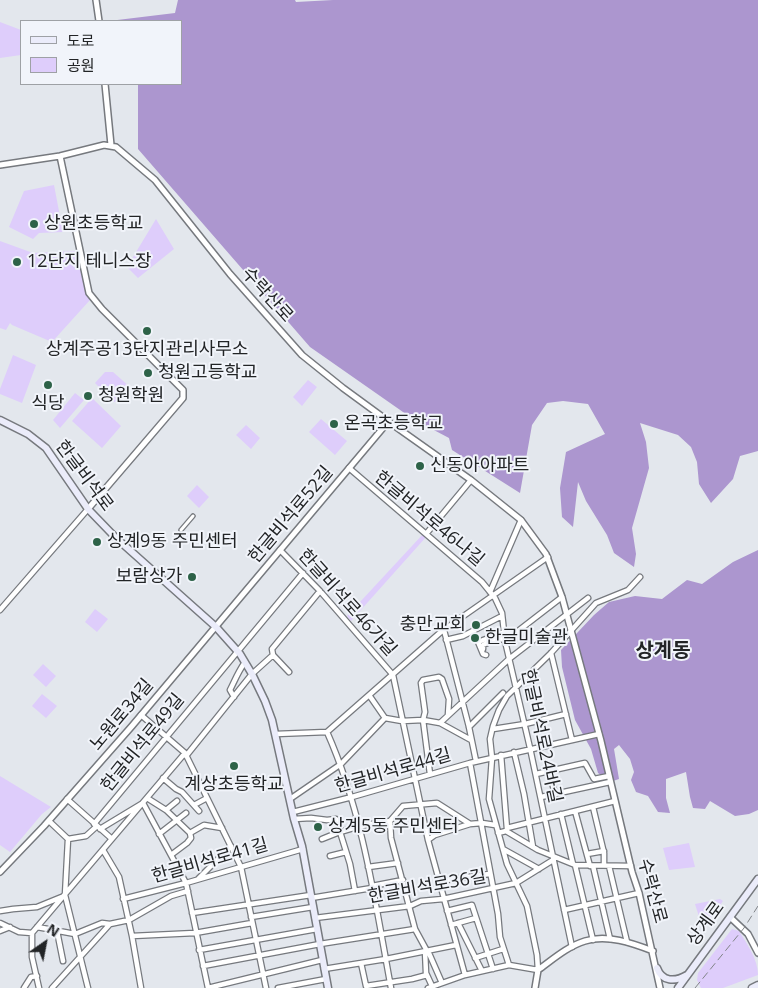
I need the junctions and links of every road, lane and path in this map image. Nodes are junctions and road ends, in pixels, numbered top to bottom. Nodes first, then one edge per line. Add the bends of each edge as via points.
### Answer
1 (96, 0) edge
2 (98, 20) edge
3 (105, 85) edge
4 (111, 145) junction
5 (60, 156) junction
6 (0, 165) edge
7 (0, 420) edge
8 (388, 422) junction
9 (349, 468) junction
10 (471, 480) junction
11 (88, 509) junction
12 (193, 516) dead end
13 (521, 520) junction
14 (181, 530) dead end
15 (426, 534) junction
16 (280, 550) junction
17 (548, 557) junction
18 (303, 573) junction
19 (640, 577) dead end
20 (320, 591) junction
21 (490, 592) junction
22 (494, 596) junction
23 (562, 597) junction
24 (588, 598) dead end
25 (0, 610) edge
26 (566, 614) junction
27 (502, 616) junction
28 (216, 627) junction
29 (444, 630) junction
30 (570, 630) junction
31 (504, 632) junction
32 (446, 640) junction
33 (505, 640) junction
34 (237, 651) junction
35 (551, 653) junction
36 (273, 655) junction
37 (510, 659) junction
38 (245, 662) junction
39 (289, 672) dead end
40 (252, 674) junction
41 (393, 675) junction
42 (516, 687) junction
43 (504, 693) dead end
44 (369, 695) junction
45 (234, 697) junction
46 (462, 702) junction
47 (566, 714) junction
48 (141, 715) junction
49 (448, 715) junction
50 (384, 718) junction
51 (423, 720) junction
52 (402, 722) junction
53 (440, 722) junction
54 (525, 724) junction
55 (469, 726) junction
56 (492, 730) junction
57 (327, 732) junction
58 (276, 734) junction
59 (599, 734) junction
60 (166, 736) junction
61 (471, 740) junction
62 (572, 740) junction
63 (530, 748) junction
64 (514, 752) junction
65 (186, 754) junction
66 (501, 755) junction
67 (492, 758) junction
68 (473, 762) junction
69 (341, 764) junction
70 (549, 771) junction
71 (430, 774) junction
72 (536, 774) junction
73 (164, 778) junction
74 (414, 779) junction
75 (609, 779) junction
76 (555, 794) junction
77 (352, 797) junction
78 (540, 797) junction
79 (147, 798) junction
80 (207, 798) junction
81 (290, 798) junction
82 (68, 799) junction
83 (177, 801) dead end
84 (615, 801) junction
85 (143, 803) junction
86 (420, 804) junction
87 (194, 805) junction
88 (593, 806) junction
89 (166, 810) junction
90 (199, 811) dead end
91 (575, 811) junction
92 (186, 813) dead end
93 (561, 814) junction
94 (293, 816) junction
95 (545, 819) junction
96 (177, 820) junction
97 (390, 820) junction
98 (49, 821) junction
99 (482, 823) junction
100 (529, 823) junction
101 (470, 824) junction
102 (359, 825) junction
103 (495, 825) junction
104 (97, 826) junction
105 (222, 828) junction
106 (507, 829) junction
107 (340, 831) junction
108 (190, 832) junction
109 (498, 833) junction
110 (159, 834) junction
111 (68, 839) junction
112 (112, 839) junction
113 (322, 839) dead end
114 (428, 840) junction
115 (231, 846) junction
116 (533, 847) junction
117 (303, 849) junction
118 (502, 849) junction
119 (103, 850) junction
120 (604, 851) junction
121 (346, 852) junction
122 (587, 854) junction
123 (171, 855) junction
124 (330, 856) dead end
125 (553, 858) junction
126 (398, 863) junction
127 (574, 864) junction
128 (591, 866) junction
129 (607, 866) junction
130 (631, 866) junction
131 (241, 867) junction
132 (368, 867) junction
133 (539, 869) junction
134 (0, 872) edge
135 (490, 874) junction
136 (758, 879) edge
137 (196, 880) junction
138 (403, 880) junction
139 (439, 881) junction
140 (186, 883) junction
141 (516, 883) junction
142 (372, 887) junction
143 (169, 888) junction
144 (492, 889) junction
145 (188, 891) junction
146 (355, 891) junction
147 (639, 893) junction
148 (468, 894) junction
149 (65, 895) junction
150 (171, 896) junction
151 (311, 896) junction
152 (294, 898) junction
153 (617, 898) junction
154 (124, 899) junction
155 (444, 899) junction
156 (601, 902) junction
157 (249, 905) junction
158 (471, 905) junction
159 (585, 905) junction
160 (410, 906) junction
161 (313, 907) junction
162 (296, 910) junction
163 (377, 910) junction
164 (564, 910) junction
165 (0, 912) edge
166 (447, 912) junction
167 (192, 913) junction
168 (251, 917) junction
169 (730, 917) junction
170 (315, 918) junction
171 (476, 918) junction
172 (129, 920) junction
173 (0, 923) edge
174 (252, 923) junction
175 (458, 923) junction
176 (110, 924) junction
177 (451, 925) junction
178 (10, 927) junction
179 (37, 927) junction
180 (317, 929) junction
181 (416, 929) junction
182 (0, 931) edge
183 (57, 931) junction
184 (32, 933) junction
185 (195, 933) junction
186 (75, 934) junction
187 (381, 935) junction
188 (132, 936) junction
189 (610, 939) junction
190 (593, 940) junction
191 (256, 941) junction
192 (627, 942) junction
193 (320, 944) junction
194 (456, 945) junction
195 (572, 947) junction
196 (503, 949) junction
197 (199, 950) junction
198 (427, 951) junction
199 (653, 951) junction
200 (758, 953) edge
201 (488, 954) junction
202 (259, 956) junction
203 (81, 958) junction
204 (475, 958) junction
205 (386, 959) junction
206 (322, 960) junction
207 (62, 961) dead end
208 (361, 963) junction
209 (509, 965) junction
210 (203, 966) junction
211 (657, 968) junction
212 (324, 969) junction
213 (493, 969) junction
214 (538, 970) junction
215 (482, 971) junction
216 (262, 974) junction
217 (688, 974) junction
218 (427, 975) junction
219 (464, 975) junction
220 (37, 976) junction
221 (326, 979) junction
222 (442, 983) junction
223 (758, 985) edge
224 (390, 986) edge
225 (430, 987) edge
226 (24, 988) edge
227 (39, 988) edge
228 (52, 988) edge
229 (88, 988) edge
230 (141, 988) edge
231 (208, 988) edge
232 (266, 988) edge
233 (278, 988) edge
234 (328, 988) edge
235 (535, 988) edge
236 (660, 988) edge
237 (678, 988) edge
238 (752, 988) edge

1 - 2 street
3 - 4 street
4 - 5 street
4 - 8 street, 수락산로 via 155,180 230,274 302,355
5 - 6 street
5 - 11 street via 88,293 183,390 183,398
7 - 11 main road, 한글비석로 via 28,434 46,448
8 - 9 street, 한글비석로52길
8 - 10 street, 수락산로
9 - 15 street, 한글비석로46나길
9 - 16 street, 한글비석로52길
10 - 13 street, 수락산로
10 - 15 street
11 - 25 street
11 - 28 main road, 한글비석로
12 - 14 street
13 - 17 street, 수락산로
13 - 21 street, 한글비석로46나길
15 - 21 street, 한글비석로46나길
16 - 18 street, 한글비석로46가길
16 - 28 street, 한글비석로52길
17 - 22 street
17 - 23 street, 수락산로
18 - 20 street, 한글비석로46가길
18 - 34 street, 한글비석로49길
19 - 30 street via 628,590 596,603
20 - 36 street via 272,649
20 - 41 street, 한글비석로46가길
21 - 22 street, 한글비석로46나길
22 - 27 street, 한글비석로24바길
22 - 29 street
23 - 26 street, 수락산로
23 - 33 street
24 - 26 street
26 - 30 street, 수락산로
26 - 37 street, 한글비석로24바길
27 - 31 street, 한글비석로24바길
27 - 32 street via 463,636
28 - 34 main road, 한글비석로
28 - 48 street, 노원로34길
29 - 32 street
29 - 41 street
30 - 35 street
30 - 59 street, 수락산로
31 - 33 street, 한글비석로24바길
31 - 33 street via 478,642 486,655 483,645
32 - 46 street
33 - 37 street, 한글비석로24바길
34 - 38 main road, 한글비석로
34 - 60 street, 한글비석로49길
35 - 42 street
35 - 47 street
36 - 39 street
36 - 40 street
37 - 42 street, 한글비석로24바길
37 - 46 street
38 - 40 main road, 한글비석로
38 - 45 street via 230,690
40 - 45 street
40 - 58 main road, 한글비석로
41 - 44 street
41 - 52 street
42 - 54 street, 한글비석로24바길
42 - 56 street via 499,710
43 - 55 street
44 - 50 street
44 - 57 street
45 - 65 street
46 - 49 street
46 - 55 street
47 - 54 street
47 - 62 street
48 - 60 street
48 - 82 street, 노원로34길
49 - 51 street via 448,695 442,679 436,677 421,682
49 - 53 street
50 - 52 street
50 - 69 street
51 - 52 street
51 - 53 street
51 - 71 street
52 - 74 street
53 - 61 street
54 - 56 street
54 - 63 street, 한글비석로24바길
55 - 61 street
56 - 67 street
57 - 58 street
57 - 69 street
58 - 81 main road, 한글비석로
59 - 62 street, 한글비석로44길
59 - 75 street, 수락산로
60 - 65 street
60 - 104 street, 한글비석로49길
61 - 68 street
62 - 63 street, 한글비석로44길
63 - 64 street, 한글비석로44길
63 - 72 street, 한글비석로24바길
64 - 66 street, 한글비석로44길
64 - 100 street
65 - 73 street
65 - 80 street
66 - 67 street, 한글비석로44길
66 - 106 street
67 - 68 street, 한글비석로44길
67 - 103 street via 488,799
68 - 71 street, 한글비석로44길
68 - 99 street
69 - 77 street
69 - 81 street
70 - 72 street
70 - 75 street via 585,763 594,779
70 - 76 street
71 - 74 street, 한글비석로44길
72 - 78 street, 한글비석로24바길
73 - 79 street
73 - 87 street
74 - 77 street, 한글비석로44길
74 - 86 street
75 - 76 street
75 - 84 street, 수락산로
76 - 78 street
77 - 94 street, 한글비석로44길
77 - 102 street
78 - 95 street, 한글비석로24바길
79 - 85 street
79 - 89 street
80 - 87 street
80 - 105 street
81 - 94 main road, 한글비석로
82 - 98 street, 노원로34길
82 - 104 street
83 - 89 street
84 - 88 street
84 - 130 street, 수락산로
85 - 104 street
85 - 110 street
85 - 112 street
86 - 97 street via 404,806
86 - 101 street via 437,803
86 - 114 street
87 - 90 street
88 - 91 street
88 - 120 street
89 - 96 street
91 - 93 street
91 - 122 street
92 - 96 street
93 - 95 street
93 - 127 street
94 - 107 street via 336,819
94 - 117 main road, 한글비석로
95 - 100 street, 한글비석로24바길
95 - 125 street, 한글비석로24바길
96 - 108 street
96 - 110 street
97 - 102 street
97 - 126 street
98 - 111 street
98 - 134 street, 노원로34길
99 - 101 street
99 - 103 street
99 - 135 street
100 - 106 street, 한글비석로24바길
100 - 116 street
101 - 114 street
102 - 107 street
102 - 132 street
103 - 109 street
104 - 111 street via 86,836
104 - 112 street
105 - 108 street via 204,825
105 - 115 street
106 - 109 street, 한글비석로24바길
106 - 116 street
107 - 113 street
107 - 121 street
108 - 123 street via 191,838 187,843
109 - 118 street
110 - 123 street
111 - 149 street
112 - 119 street
114 - 139 street
115 - 131 street
115 - 137 street
116 - 125 street
117 - 131 street, 한글비석로41길
117 - 151 main road, 한글비석로
118 - 133 street, 한글비석로36길
118 - 141 street
119 - 149 street
119 - 154 street via 119,877
120 - 122 street
120 - 129 street
121 - 124 street
121 - 146 street
122 - 128 street
123 - 140 street
125 - 127 street
125 - 133 street, 한글비석로36길
125 - 164 street, 한글비석로24바길
126 - 132 street
126 - 138 street
127 - 128 street
127 - 159 street
128 - 129 street
128 - 156 street
129 - 130 street
129 - 153 street
130 - 147 street, 수락산로
131 - 137 street, 한글비석로41길
131 - 157 street
132 - 142 street
133 - 141 street, 한글비석로36길
135 - 139 street
135 - 144 street
136 - 169 main road, 상계로
137 - 140 street, 한글비석로41길
138 - 142 street
138 - 160 street
139 - 155 street
140 - 143 street, 한글비석로41길
140 - 145 street
141 - 144 street, 한글비석로36길
141 - 214 street via 527,906
142 - 146 street
142 - 163 street
143 - 150 street
143 - 154 street, 한글비석로41길
144 - 148 street, 한글비석로36길
144 - 196 street
145 - 150 street
145 - 167 street
146 - 151 street
147 - 153 street
147 - 199 street, 수락산로
148 - 155 street, 한글비석로36길
148 - 158 street
149 - 165 street via 37,907
149 - 179 street
149 - 186 street
150 - 172 street
151 - 152 street
151 - 161 main road, 한글비석로
152 - 157 street
152 - 162 street
153 - 156 street
153 - 192 street
154 - 172 street
155 - 160 street, 한글비석로36길
155 - 166 street
156 - 159 street
156 - 189 street
157 - 167 street
157 - 168 street
158 - 166 street
158 - 171 street
159 - 164 street
159 - 190 street
160 - 163 street, 한글비석로36길
160 - 181 street
161 - 162 street
161 - 170 main road, 한글비석로
162 - 168 street
163 - 170 street, 한글비석로36길
163 - 187 street
164 - 195 street, 한글비석로24바길
166 - 177 street
167 - 185 street
168 - 174 street
169 - 200 street via 745,930
169 - 217 main road, 상계로
170 - 180 main road, 한글비석로
171 - 175 street
171 - 201 street
172 - 176 street
172 - 188 street
173 - 178 street
174 - 185 street
174 - 191 street
175 - 177 street
175 - 204 street
176 - 186 street via 102,923
176 - 203 street
177 - 194 street
178 - 182 street
178 - 184 street
179 - 183 street
179 - 184 street
180 - 191 street
180 - 193 main road, 한글비석로
181 - 187 street
181 - 198 street
183 - 186 street
183 - 207 street
184 - 220 street via 32,957
185 - 188 street
185 - 197 street
186 - 203 street
187 - 193 street
187 - 205 street
188 - 230 street
189 - 190 street
189 - 192 street
190 - 195 street
191 - 197 street
191 - 202 street
192 - 199 street
193 - 202 street
193 - 206 main road, 한글비석로
194 - 198 street
194 - 219 street
195 - 214 street
196 - 201 street
196 - 209 street
197 - 210 street
198 - 205 street
198 - 218 street
198 - 222 street
199 - 211 street, 수락산로
201 - 204 street
201 - 213 street
202 - 210 street
202 - 216 street
203 - 228 street
203 - 229 street
204 - 215 street
205 - 208 street
205 - 224 street
206 - 212 main road, 한글비석로
206 - 216 street
208 - 212 street
208 - 224 street via 366,986
209 - 213 street
209 - 214 street
210 - 231 street
211 - 217 main road via 660,976 668,980
211 - 236 street, 수락산로
212 - 221 main road, 한글비석로
213 - 215 street
214 - 235 street
215 - 219 street
216 - 231 street
216 - 232 street
217 - 237 main road, 상계로
218 - 224 street
218 - 225 street
219 - 222 street
220 - 226 street via 31,977
220 - 227 street
221 - 233 street
221 - 234 main road, 한글비석로
222 - 225 street
223 - 238 main road

